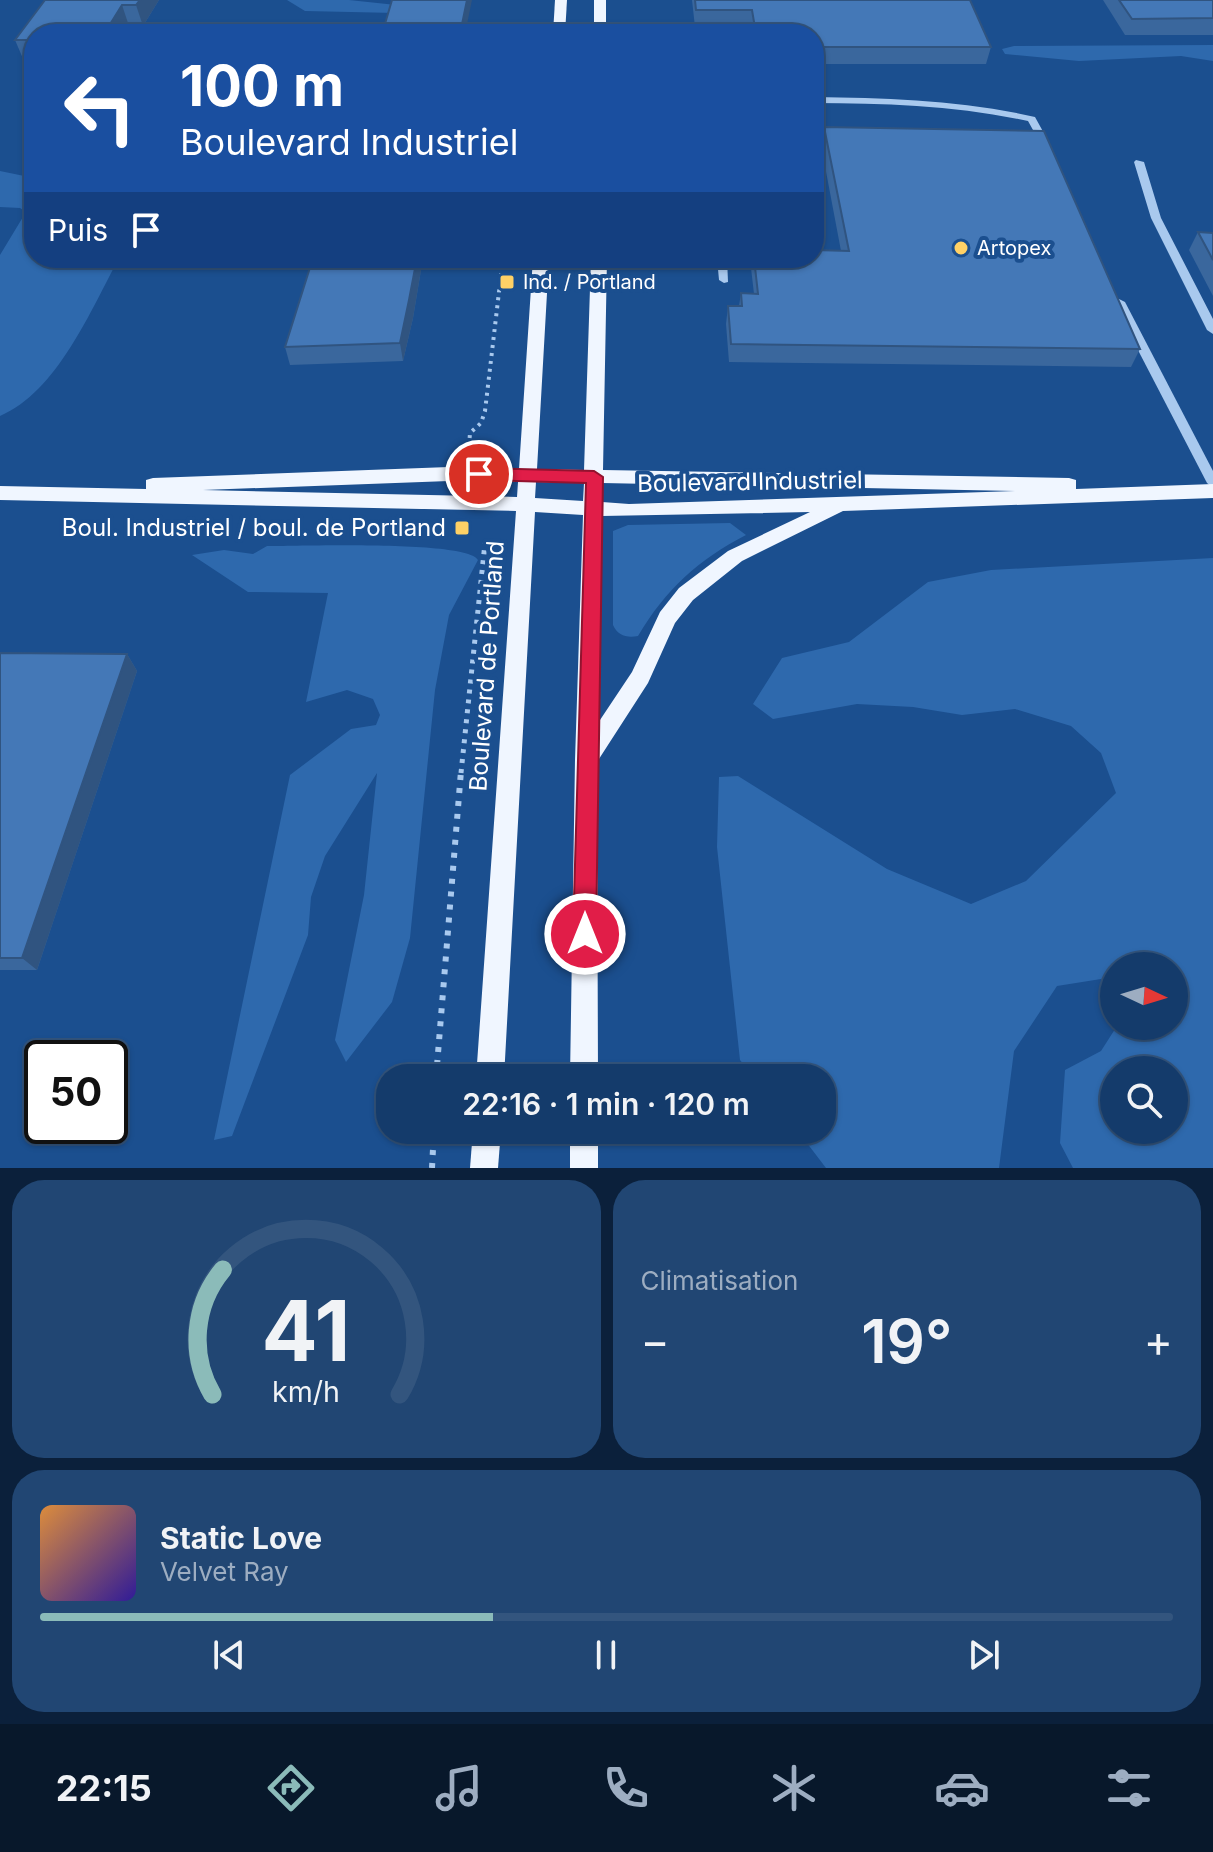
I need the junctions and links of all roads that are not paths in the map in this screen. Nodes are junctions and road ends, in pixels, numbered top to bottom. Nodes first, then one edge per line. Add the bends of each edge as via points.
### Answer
1 (561, 0) edge
2 (600, 0) edge
3 (560, 24) edge
4 (600, 24) edge
5 (824, 100) edge
6 (1051, 158) edge
7 (1139, 162) dead end
8 (540, 268) edge
9 (599, 268) edge
10 (723, 268) edge
11 (724, 280) dead end
12 (1116, 296) edge
13 (1213, 330) edge
14 (528, 475) junction
15 (594, 477) junction
16 (1213, 487) edge
17 (0, 491) edge
18 (527, 504) junction
19 (839, 506) junction
20 (592, 508) junction
21 (586, 760) junction
22 (491, 1064) edge
23 (584, 1064) edge
24 (486, 1144) edge
25 (584, 1144) edge
26 (484, 1168) edge
27 (584, 1168) edge

1 - 3 main road
2 - 4 main road
5 - 6 lane via 897,100 1002,111 1032,119
7 - 13 lane via 1156,218
8 - 14 main road, Boulevard de Portland
9 - 15 main road
10 - 11 lane
12 - 16 lane
14 - 15 main road, Boulevard Industriel
14 - 17 main road, Boulevard Industriel
14 - 18 main road, Boulevard de Portland
15 - 16 main road, Boulevard Industriel
15 - 20 main road
16 - 19 main road, Boulevard Industriel
17 - 18 main road, Boulevard Industriel
18 - 20 main road, Boulevard Industriel
18 - 22 main road, Boulevard de Portland
19 - 20 main road, Boulevard Industriel
19 - 21 main road via 735,556 686,594
20 - 21 main road
21 - 23 main road
24 - 26 main road
25 - 27 main road

